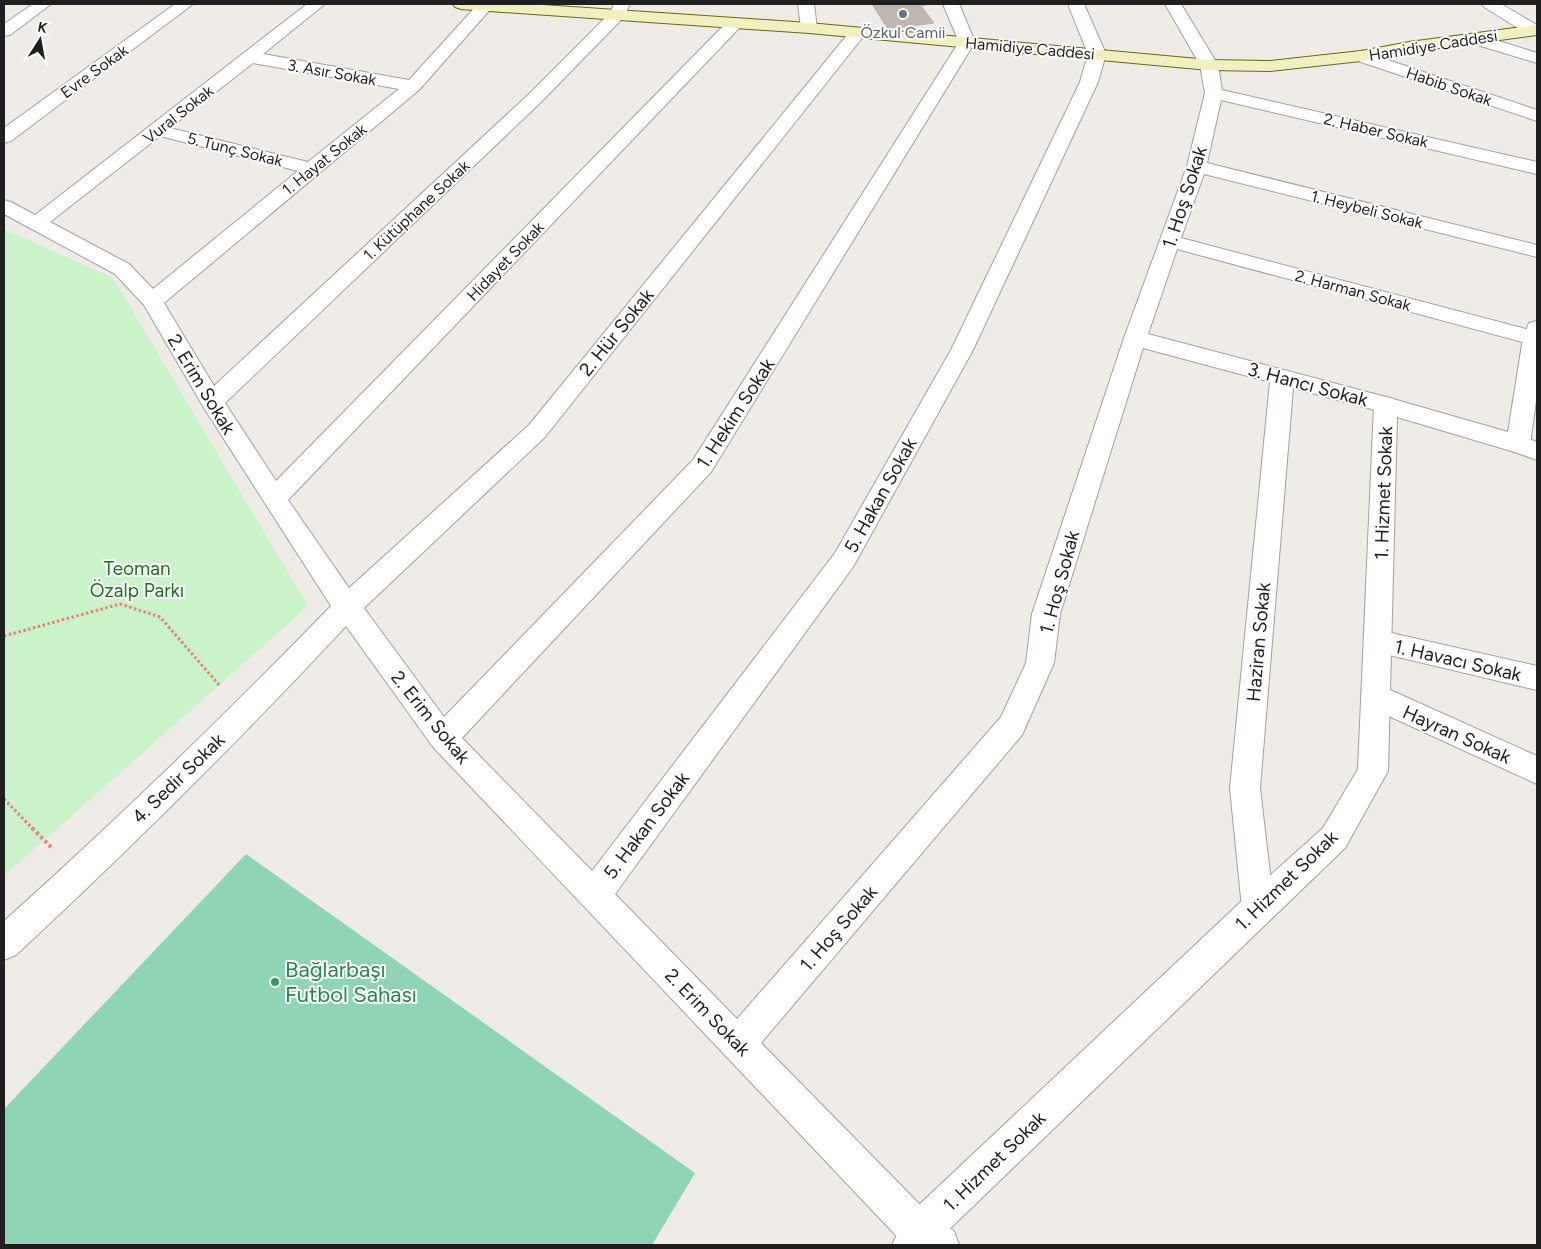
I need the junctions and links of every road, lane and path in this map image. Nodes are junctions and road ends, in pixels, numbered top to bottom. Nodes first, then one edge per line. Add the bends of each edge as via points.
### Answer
1 (43, 4) edge
2 (185, 4) edge
3 (317, 4) edge
4 (461, 4) edge
5 (806, 4) edge
6 (951, 4) edge
7 (1076, 4) edge
8 (1173, 4) edge
9 (1490, 4) edge
10 (486, 5) edge
11 (620, 9) edge
12 (736, 23) junction
13 (809, 28) junction
14 (1535, 30) edge
15 (4, 31) edge
16 (858, 33) junction
17 (1477, 38) junction
18 (967, 42) junction
19 (1097, 54) junction
20 (1361, 56) junction
21 (250, 58) junction
22 (1537, 58) edge
23 (1209, 65) junction
24 (413, 86) junction
25 (1214, 93) junction
26 (1537, 116) edge
27 (158, 130) junction
28 (4, 137) edge
29 (1197, 166) junction
30 (1537, 168) edge
31 (312, 169) junction
32 (4, 206) edge
33 (37, 223) junction
34 (1170, 241) junction
35 (1537, 251) edge
36 (152, 301) junction
37 (1536, 335) edge
38 (1135, 338) junction
39 (1282, 377) junction
40 (212, 402) junction
41 (1386, 405) junction
42 (1528, 448) edge
43 (274, 499) junction
44 (347, 607) junction
45 (4, 636) edge
46 (1378, 642) junction
47 (1537, 678) edge
48 (1377, 697) junction
49 (244, 715) junction
50 (443, 738) junction
51 (1537, 770) edge
52 (4, 799) edge
53 (79, 875) junction
54 (594, 895) junction
55 (1258, 908) junction
56 (4, 943) edge
57 (739, 1043) junction
58 (923, 1241) edge

1 - 15 street
2 - 28 street, Evre Sokak
3 - 21 street, Vural Sokak
4 - 10 main road, Hamidiye Caddesi
5 - 13 street
6 - 18 street
7 - 19 street
8 - 23 street
9 - 14 street
10 - 11 main road, Hamidiye Caddesi
10 - 24 street, 1. Hayat Sokak
11 - 12 main road, Hamidiye Caddesi
11 - 40 street, 1. Kütüphane Sokak via 534,99
12 - 13 main road, Hamidiye Caddesi
12 - 43 street, Hidayet Sokak
13 - 16 main road, Hamidiye Caddesi
14 - 17 main road, Hamidiye Caddesi
16 - 18 main road, Hamidiye Caddesi
16 - 44 street, 2. Hür Sokak via 537,431
17 - 20 main road, Hamidiye Caddesi
17 - 22 street
18 - 19 main road, Hamidiye Caddesi
18 - 50 street, 1. Hekim Sokak via 702,466
19 - 23 main road, Hamidiye Caddesi
19 - 54 street, 5. Hakan Sokak via 1089,82 962,350 844,560
20 - 23 main road, Hamidiye Caddesi via 1269,66
20 - 26 street, Habib Sokak
21 - 24 street, 3. Asır Sokak
21 - 27 street, Vural Sokak
23 - 25 street, 1. Hoş Sokak
24 - 31 street, 1. Hayat Sokak
25 - 29 street, 1. Hoş Sokak
25 - 30 street, 2. Haber Sokak
27 - 31 street, 5. Tunç Sokak
27 - 33 street, Vural Sokak
29 - 34 street, 1. Hoş Sokak
29 - 35 street, 1. Heybeli Sokak
31 - 36 street, 1. Hayat Sokak
32 - 33 street, 2. Erim Sokak
33 - 36 street, 2. Erim Sokak via 122,269
34 - 37 street, 2. Harman Sokak
34 - 38 street, 1. Hoş Sokak
36 - 40 street, 2. Erim Sokak
37 - 42 street
38 - 39 street, 3. Hancı Sokak
38 - 57 street, 1. Hoş Sokak via 1046,614 1040,663 1012,726
39 - 41 street, 3. Hancı Sokak
39 - 55 street, Haziran Sokak via 1245,788
40 - 43 street, 2. Erim Sokak
41 - 42 street, 3. Hancı Sokak
41 - 46 street, 1. Hizmet Sokak
43 - 44 street, 2. Erim Sokak
44 - 49 street, 4. Sedir Sokak
44 - 50 street, 2. Erim Sokak
45 - 49 path via 120,604 160,617
46 - 47 street, 1. Havacı Sokak
46 - 48 street, 1. Hizmet Sokak
48 - 51 street, Hayran Sokak
48 - 55 street, 1. Hizmet Sokak via 1374,771 1334,838
49 - 53 street, 4. Sedir Sokak
50 - 54 street, 2. Erim Sokak
52 - 53 path
53 - 56 street, 4. Sedir Sokak
54 - 57 street, 2. Erim Sokak
55 - 58 street, 1. Hizmet Sokak
57 - 58 street, 2. Erim Sokak

